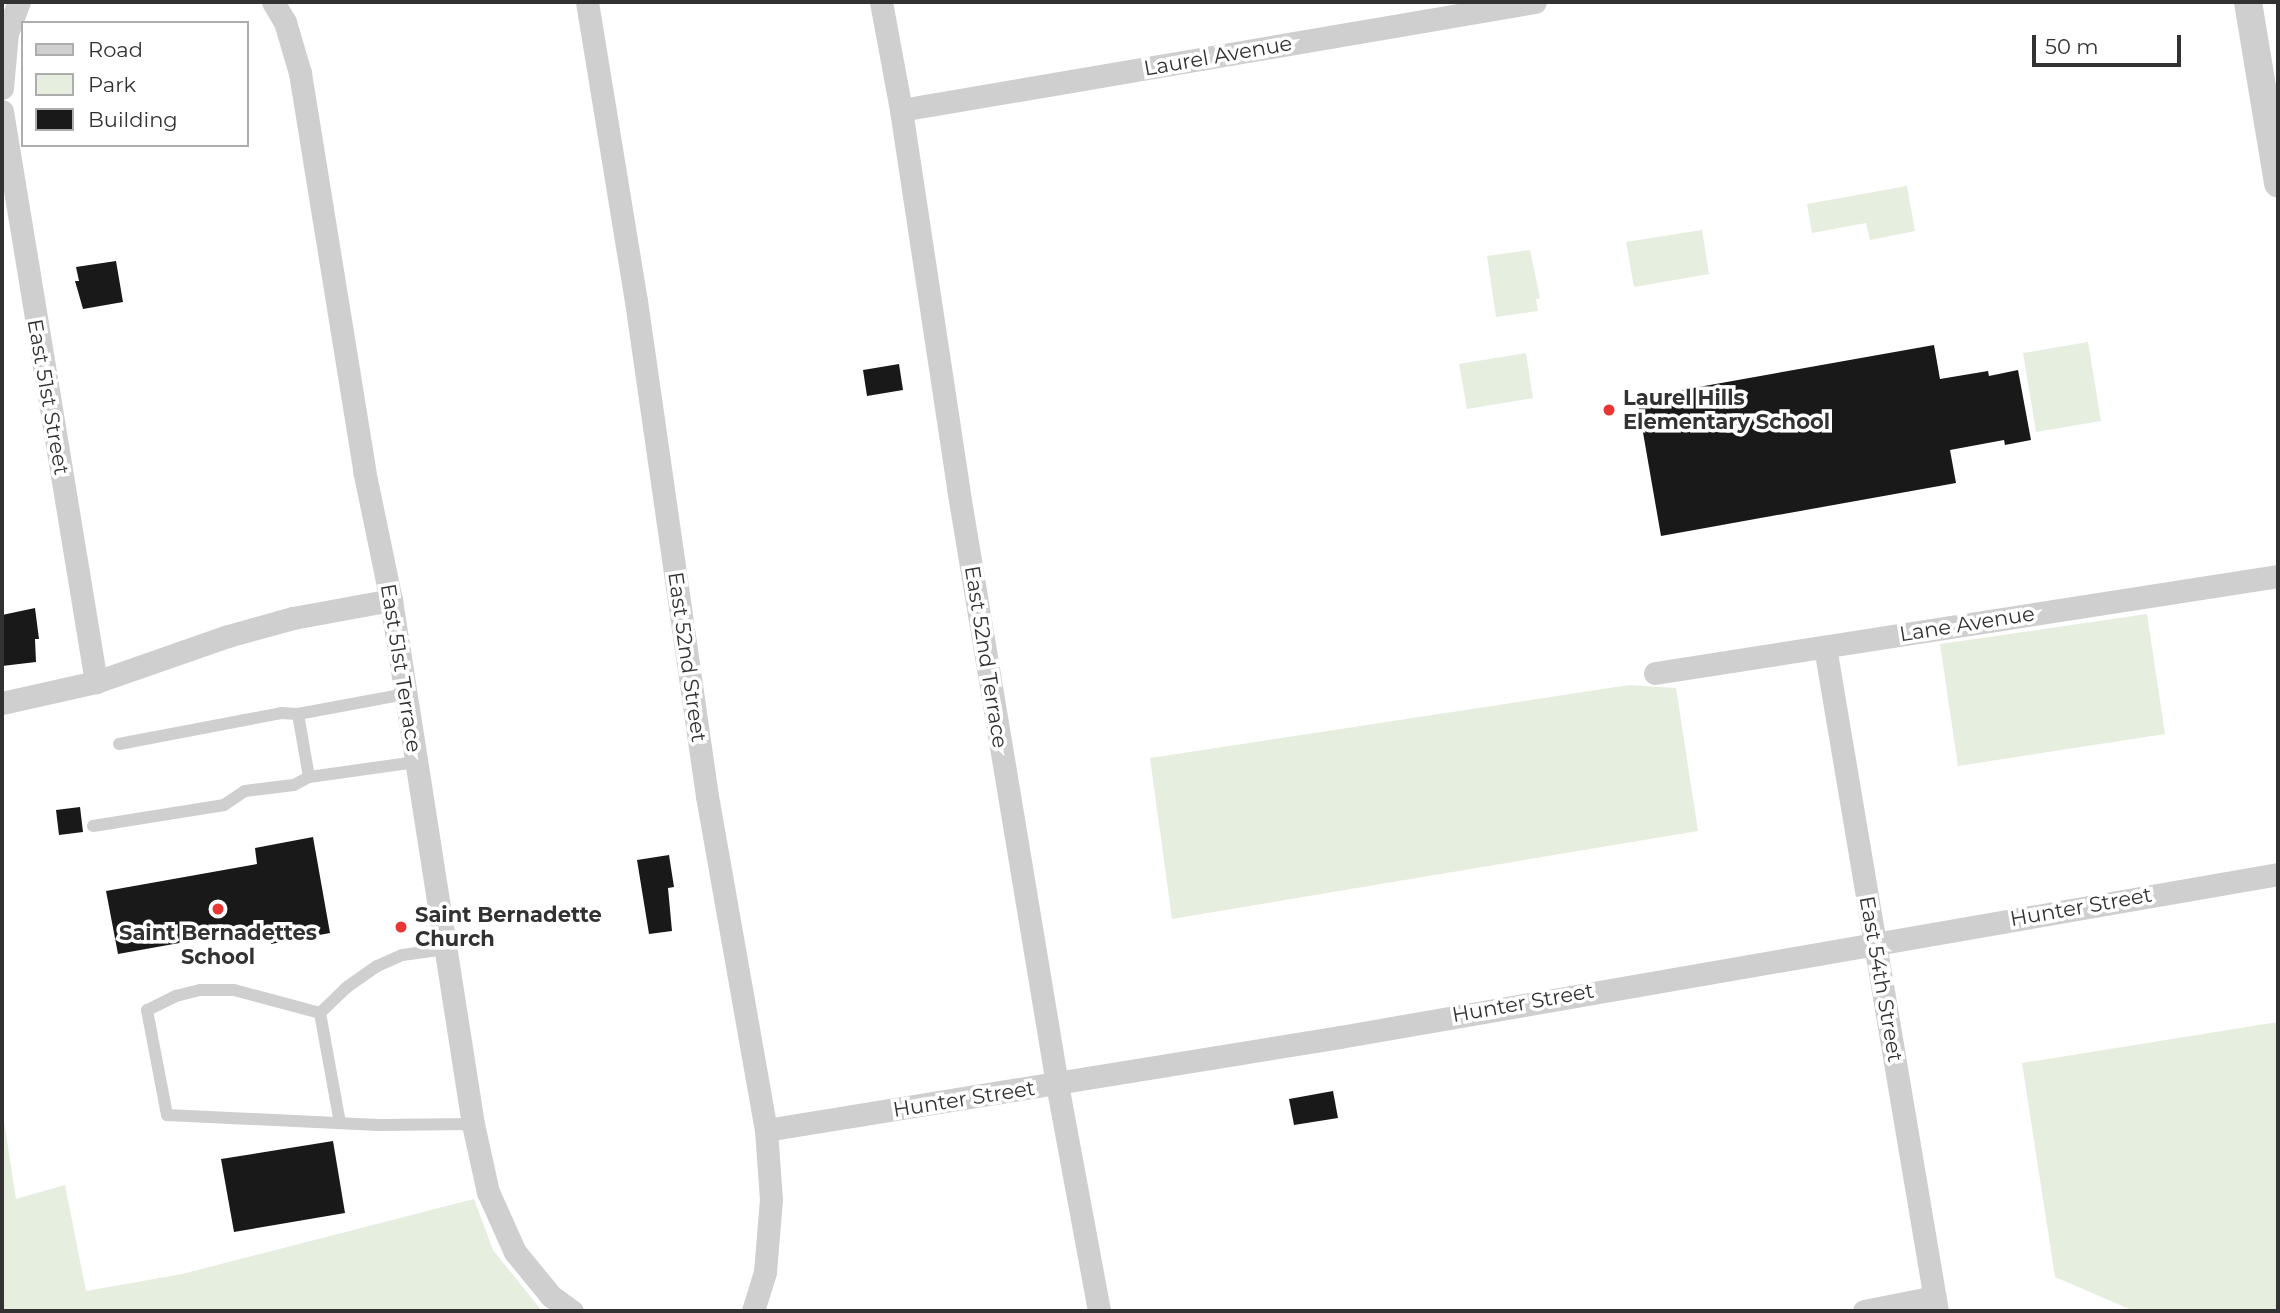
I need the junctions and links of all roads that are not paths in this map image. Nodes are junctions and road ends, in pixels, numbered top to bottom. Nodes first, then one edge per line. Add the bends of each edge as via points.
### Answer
1 (19, 2) edge
2 (273, 2) edge
3 (587, 2) edge
4 (881, 2) edge
5 (1535, 2) edge
6 (2248, 2) edge
7 (2, 88) edge
8 (901, 110) junction
9 (2, 111) edge
10 (2278, 184) edge
11 (2278, 576) edge
12 (391, 600) junction
13 (1825, 646) junction
14 (1655, 673) dead end
15 (96, 682) junction
16 (406, 694) junction
17 (2, 703) edge
18 (298, 714) junction
19 (119, 744) dead end
20 (416, 762) junction
21 (309, 777) junction
22 (93, 826) dead end
23 (2278, 874) edge
24 (1874, 942) junction
25 (446, 949) junction
26 (320, 1013) junction
27 (1057, 1084) junction
28 (340, 1123) junction
29 (473, 1124) junction
30 (766, 1130) junction
31 (1936, 1304) edge
32 (572, 1311) edge
33 (753, 1311) edge
34 (1100, 1311) edge
35 (1864, 1311) edge

1 - 7 street via 7,33
2 - 12 street, East 51st Terrace via 285,22 300,73 364,470
3 - 30 street, East 52nd Street via 636,301 707,796
4 - 8 street, East 52nd Terrace
5 - 8 street, Laurel Avenue
6 - 10 street
8 - 27 street, East 52nd Terrace
9 - 15 street, East 51st Street
11 - 13 street, Lane Avenue
12 - 15 street via 254,628
12 - 16 street, East 51st Terrace
13 - 14 street, Lane Avenue
13 - 24 street, East 54th Street
15 - 17 street
16 - 18 lane
16 - 20 street, East 51st Terrace
18 - 19 lane via 281,713
18 - 21 lane
20 - 21 lane
20 - 25 street, East 51st Terrace
21 - 22 lane via 294,785 245,791 224,805
23 - 24 street, Hunter Street
24 - 27 street, Hunter Street
24 - 31 street, East 54th Street
25 - 26 lane via 402,955 377,966
25 - 29 street, East 51st Terrace
26 - 28 lane
26 - 28 lane via 234,990 200,990 147,1010 167,1115
27 - 30 street, Hunter Street
27 - 34 street, East 52nd Terrace
28 - 29 lane
29 - 32 street, East 51st Terrace via 488,1192 515,1252 551,1296
30 - 33 street, East 52nd Street via 771,1199 765,1272
31 - 35 street

